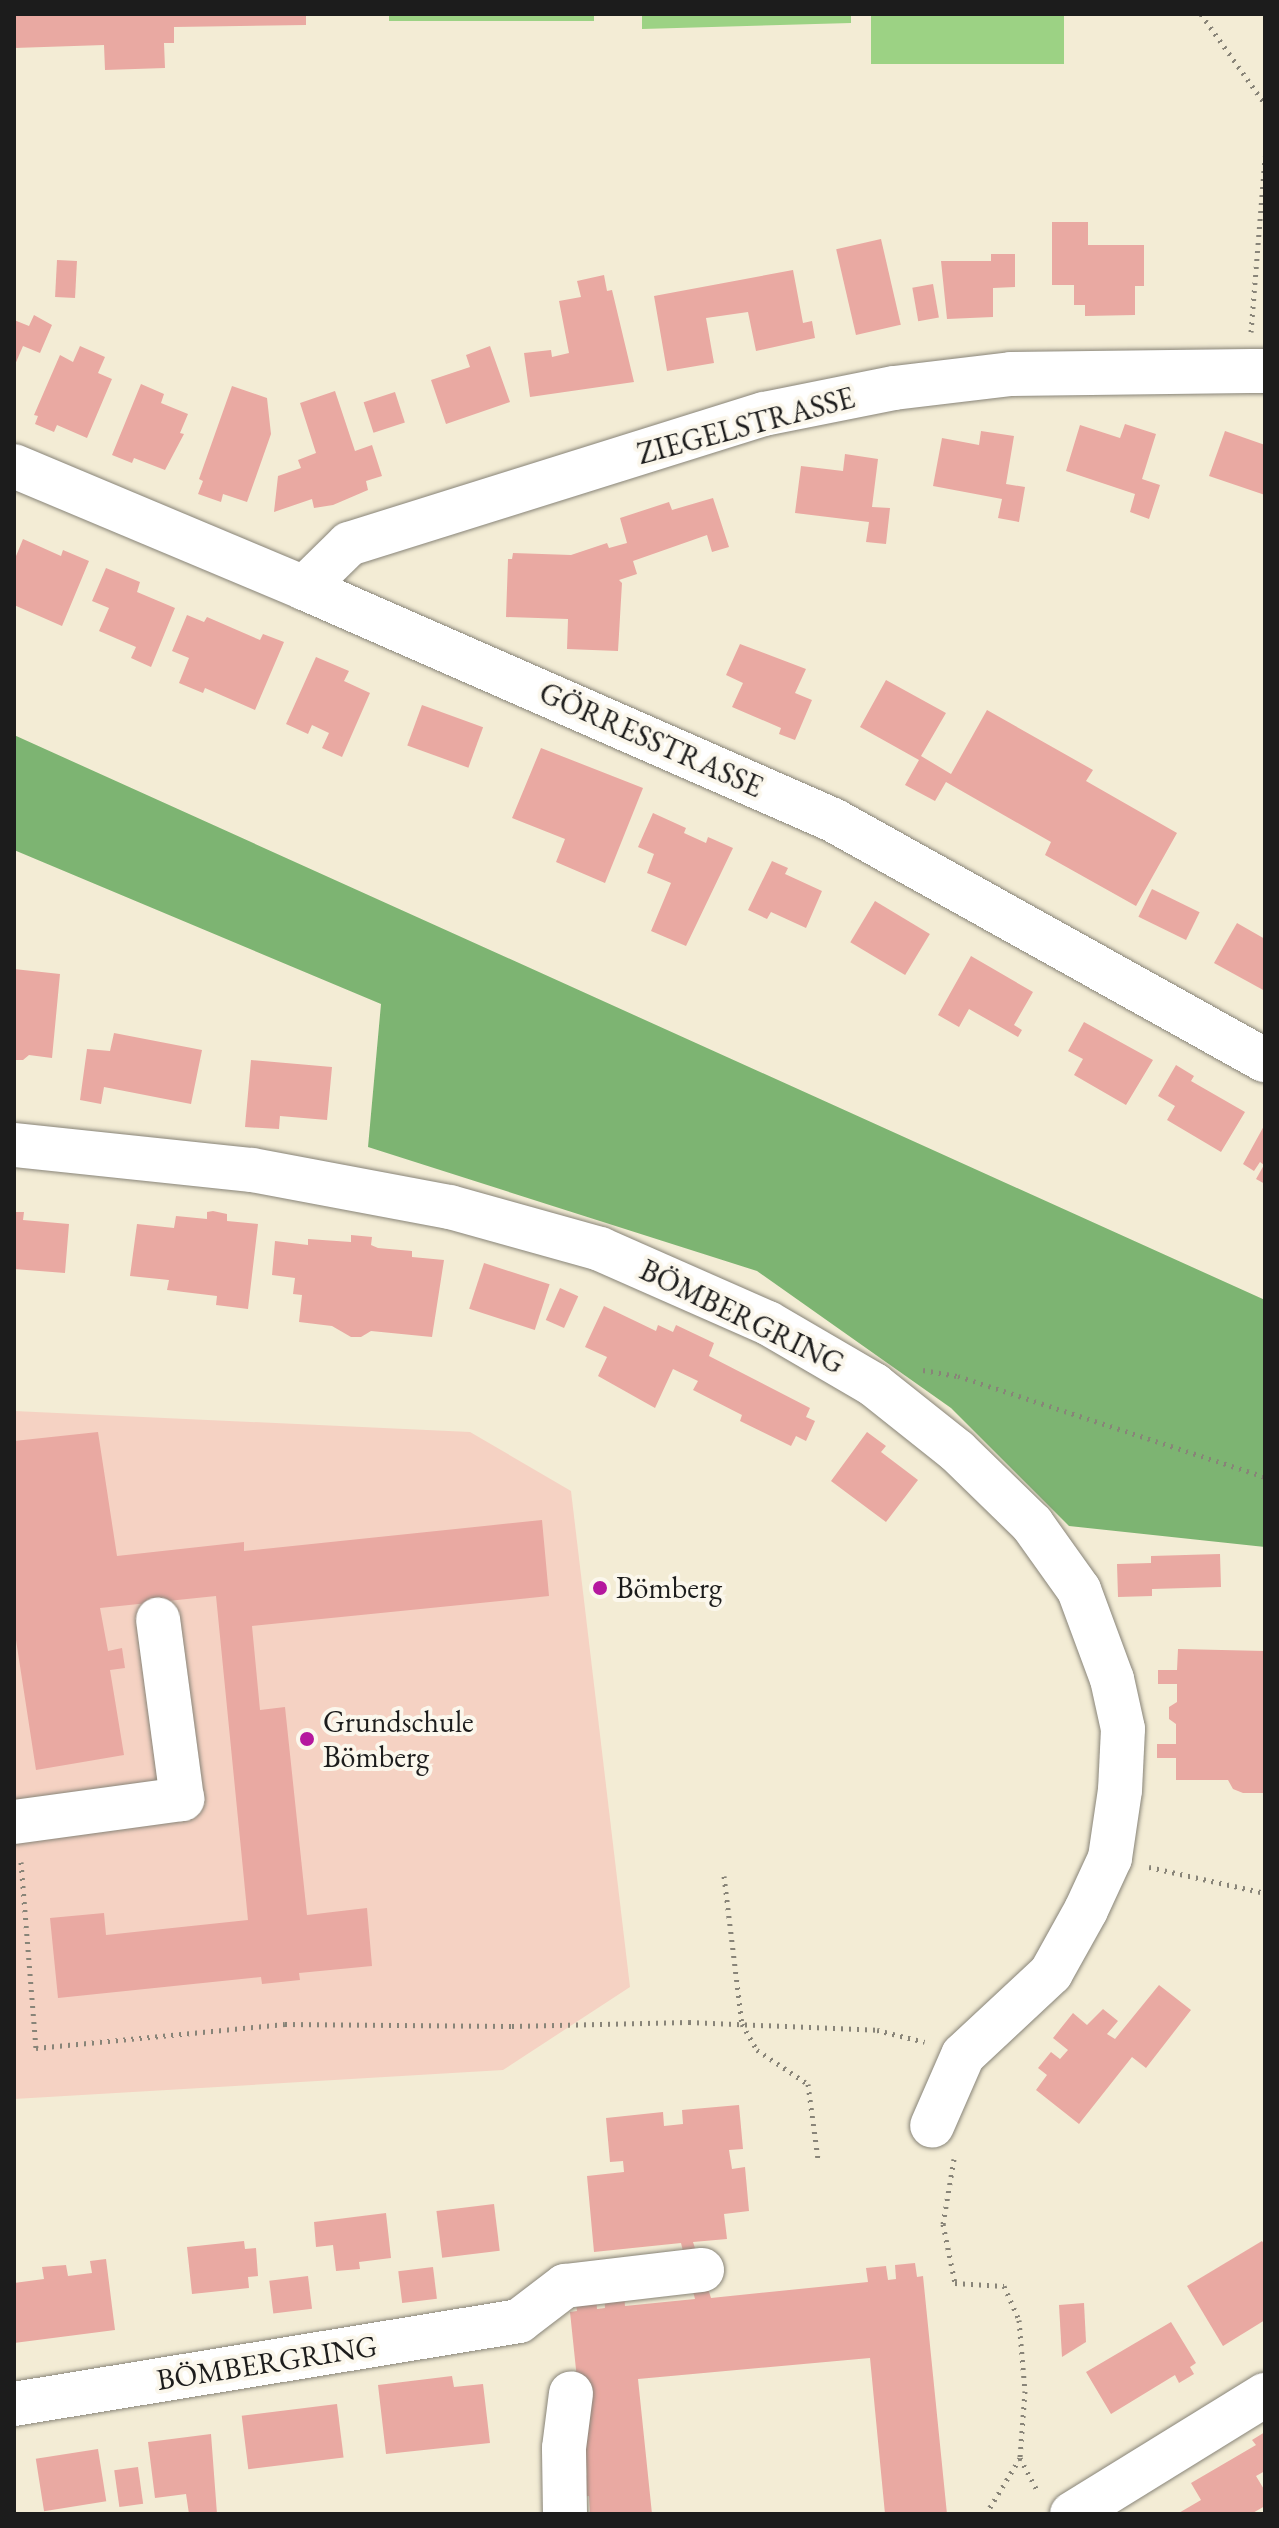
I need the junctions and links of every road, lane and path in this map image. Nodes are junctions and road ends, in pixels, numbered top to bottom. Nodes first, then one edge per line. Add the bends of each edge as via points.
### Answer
1 (1201, 14) edge
2 (1265, 104) edge
3 (1265, 157) edge
4 (1258, 371) edge
5 (14, 466) edge
6 (304, 588) junction
7 (1265, 1060) edge
8 (14, 1145) edge
9 (874, 1385) junction
10 (1265, 1477) edge
11 (158, 1620) dead end
12 (16, 1822) edge
13 (1110, 1858) junction
14 (724, 1876) dead end
15 (1265, 1893) edge
16 (742, 2024) junction
17 (963, 2055) junction
18 (932, 2126) joint
19 (818, 2159) dead end
20 (702, 2270) dead end
21 (571, 2393) dead end
22 (1265, 2395) edge
23 (14, 2404) edge
24 (1020, 2458) junction
25 (1113, 2504) edge
26 (1057, 2507) edge
27 (565, 2514) edge
28 (986, 2514) edge

1 - 2 path
3 - 4 path via 1251,334
4 - 6 street, ZIEGELSTRASSE via 1011,374 894,388 764,414 349,544
5 - 6 street, GÖRRESSTRASSE
6 - 7 street, GÖRRESSTRASSE via 833,820
8 - 9 street, BÖMBERGRING via 252,1170 450,1207 555,1236 600,1249 768,1323
9 - 10 path via 914,1368 958,1376
9 - 13 street, BÖMBERGRING via 957,1451 1032,1524 1079,1590 1112,1679 1123,1729
11 - 12 street via 182,1799
12 - 16 path via 36,2048 285,2024
13 - 15 path
13 - 17 street, BÖMBERGRING via 1051,1973
14 - 16 path
16 - 17 path via 877,2030
16 - 19 path via 757,2050 808,2084
17 - 18 street, BÖMBERGRING
18 - 24 path via 960,2127 943,2224 955,2283 1004,2286 1019,2320 1025,2391
20 - 23 street, BÖMBERGRING via 565,2286 519,2321
21 - 27 street via 564,2448
22 - 25 street
24 - 26 path
24 - 28 path
25 - 26 street

